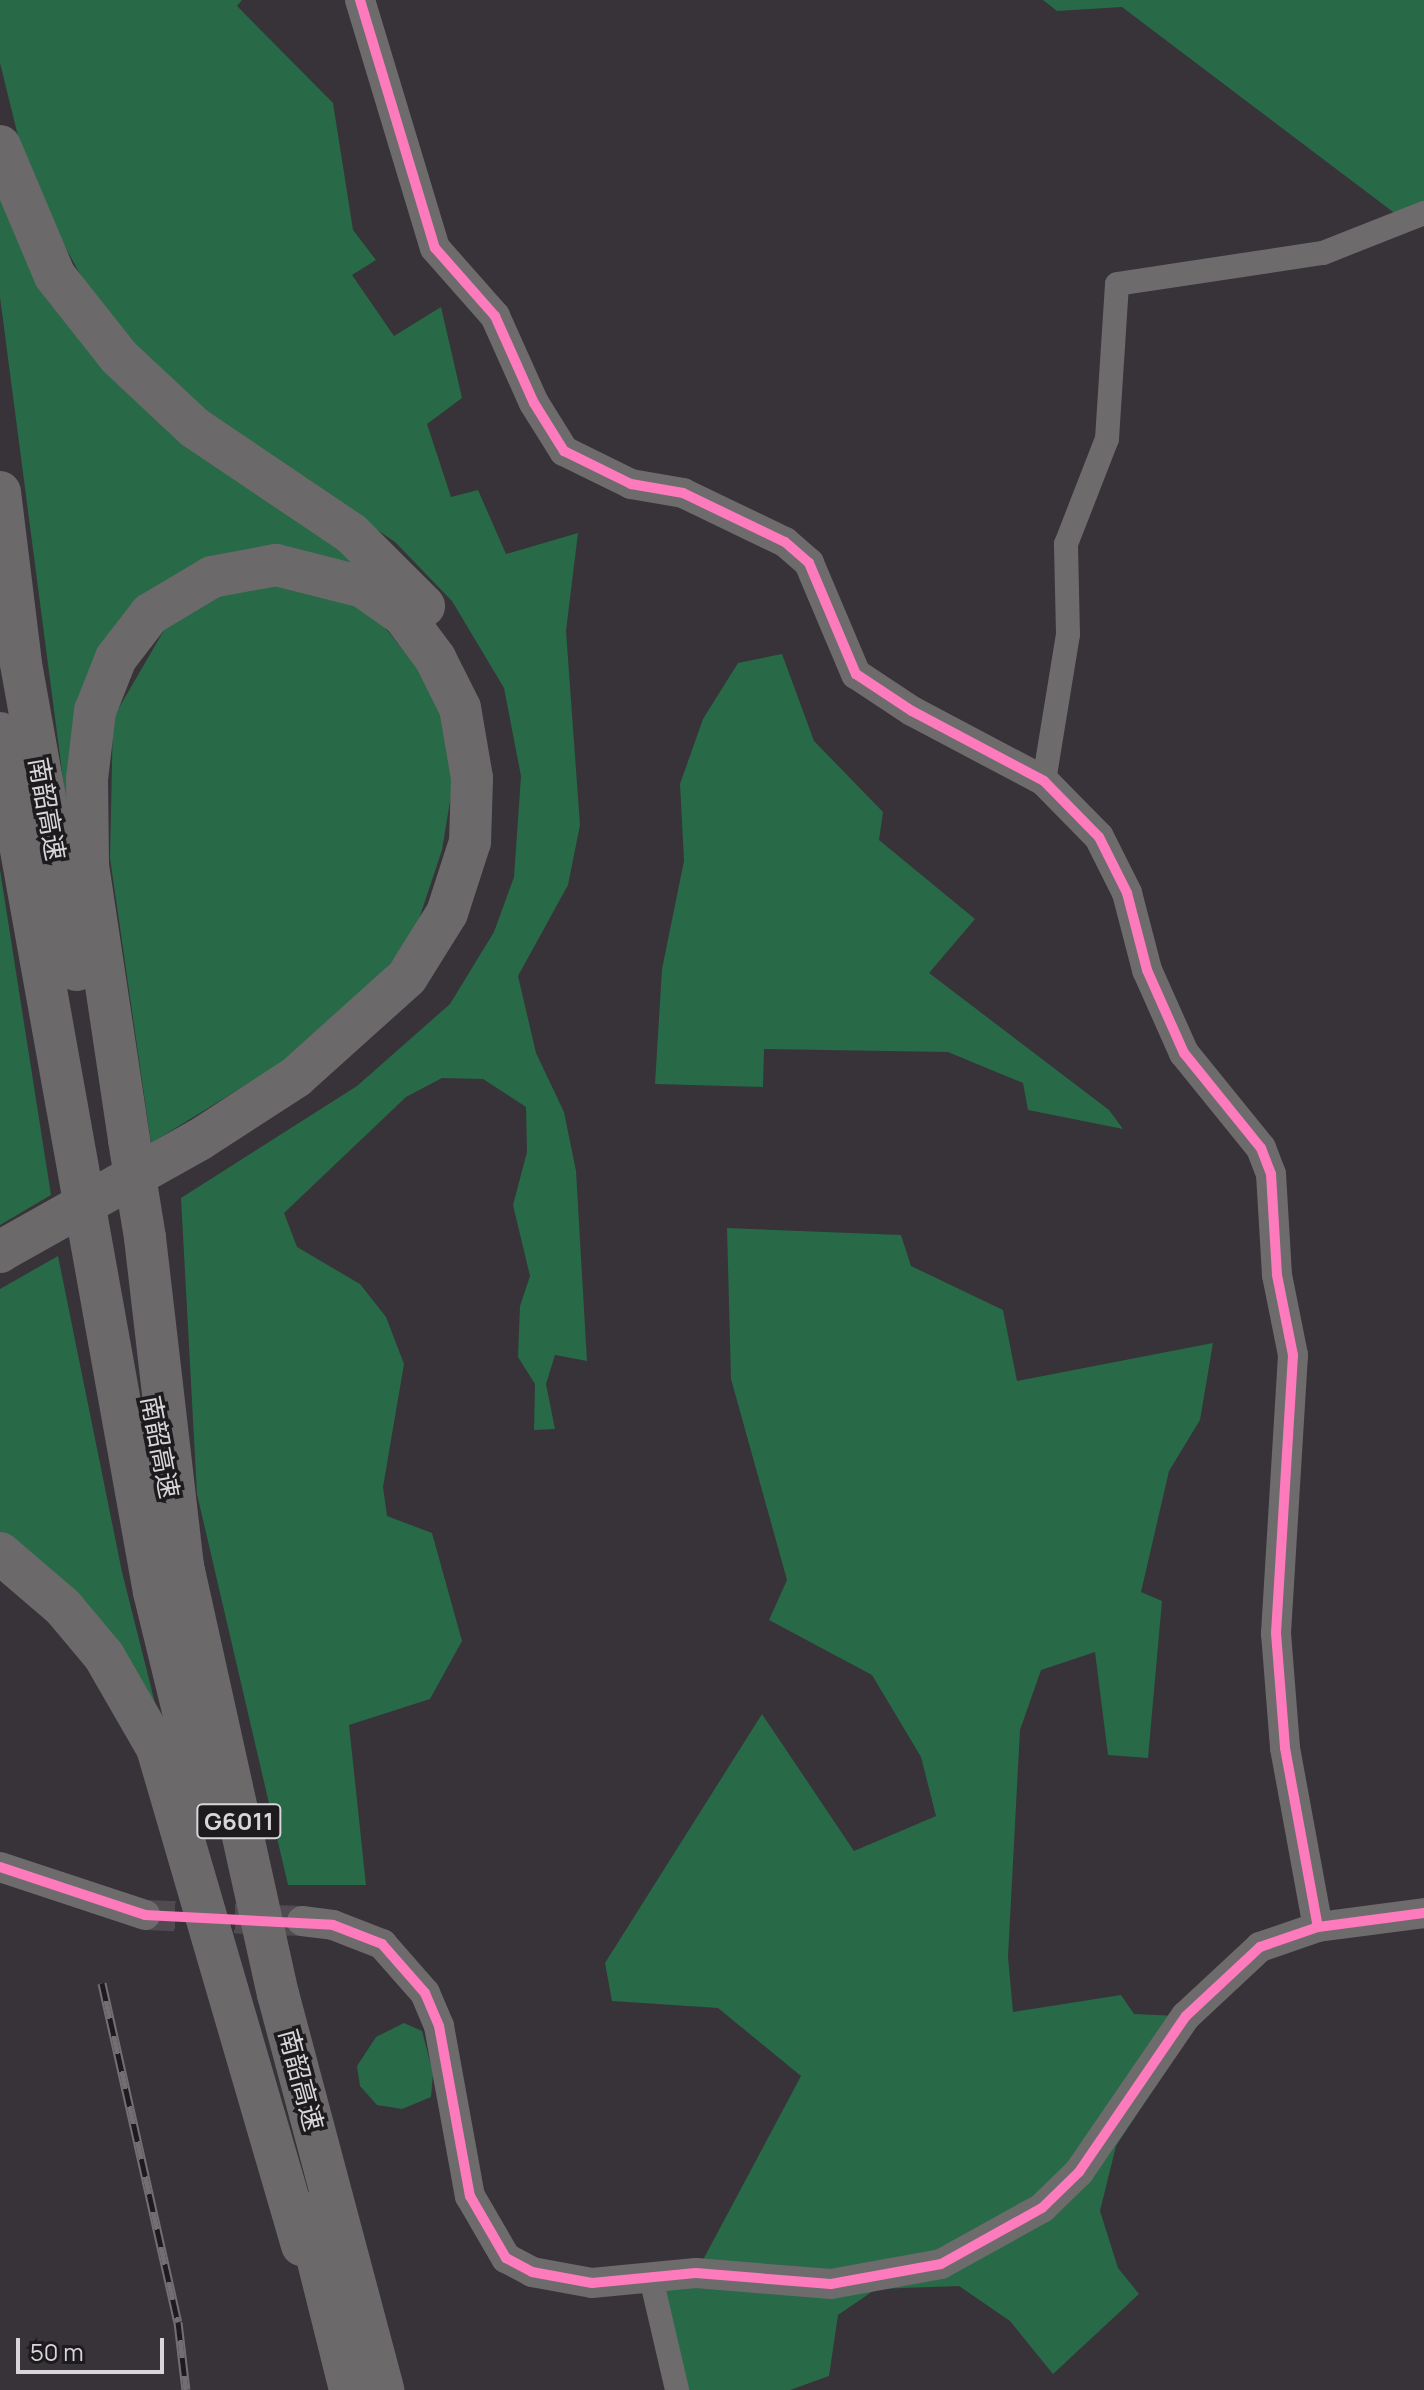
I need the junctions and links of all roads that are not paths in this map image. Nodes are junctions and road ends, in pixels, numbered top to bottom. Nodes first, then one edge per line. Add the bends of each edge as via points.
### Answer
1 (360, 0) edge
2 (0, 146) edge
3 (1424, 213) edge
4 (0, 492) edge
5 (0, 733) edge
6 (1044, 781) junction
7 (105, 1148) junction
8 (120, 1248) junction
9 (0, 1252) edge
10 (0, 1274) edge
11 (0, 1553) edge
12 (0, 1867) edge
13 (1424, 1913) edge
14 (145, 1915) tunnel mouth
15 (302, 1921) tunnel mouth
16 (1318, 1927) junction
17 (651, 2278) junction
18 (347, 2390) edge
19 (383, 2390) edge
20 (677, 2390) edge

1 - 6 street via 435,248 495,316 534,403 564,451 631,484 683,493 785,542 809,563 856,674 912,711
2 - 10 highway via 55,276 119,357 195,428 352,534 433,614 473,680 493,747 490,823 471,902 436,974 391,1028 264,1120
3 - 6 street via 1323,253 1117,284 1107,439 1066,544 1068,634
4 - 7 highway, 南韶高速 / G6011 via 21,664
5 - 7 highway, 南韶高速 / G6011
6 - 16 street via 1099,837 1127,893 1147,970 1184,1053 1261,1148 1271,1174 1294,1406 1280,1504 1276,1633 1285,1748
7 - 8 highway
7 - 8 highway, 南韶高速 / G6011
7 - 9 highway via 87,779 95,711 116,658 150,614 212,577 276,565 363,587 403,615 435,658 460,708 472,778 470,842 447,913 407,977 296,1077
8 - 18 highway, 南韶高速 / G6011 via 154,1592
8 - 19 highway, 南韶高速 / G6011 via 184,1577 278,1994
11 - 18 highway via 63,1607 104,1656 157,1748
12 - 14 street
13 - 16 street
15 - 17 street via 333,1925 382,1944 425,1993 439,2026 470,2196 506,2258 560,2280
16 - 17 street via 1260,1947 1227,1972 1186,2016 1079,2172 1042,2208 980,2246 941,2264 831,2284 696,2273
17 - 20 street

